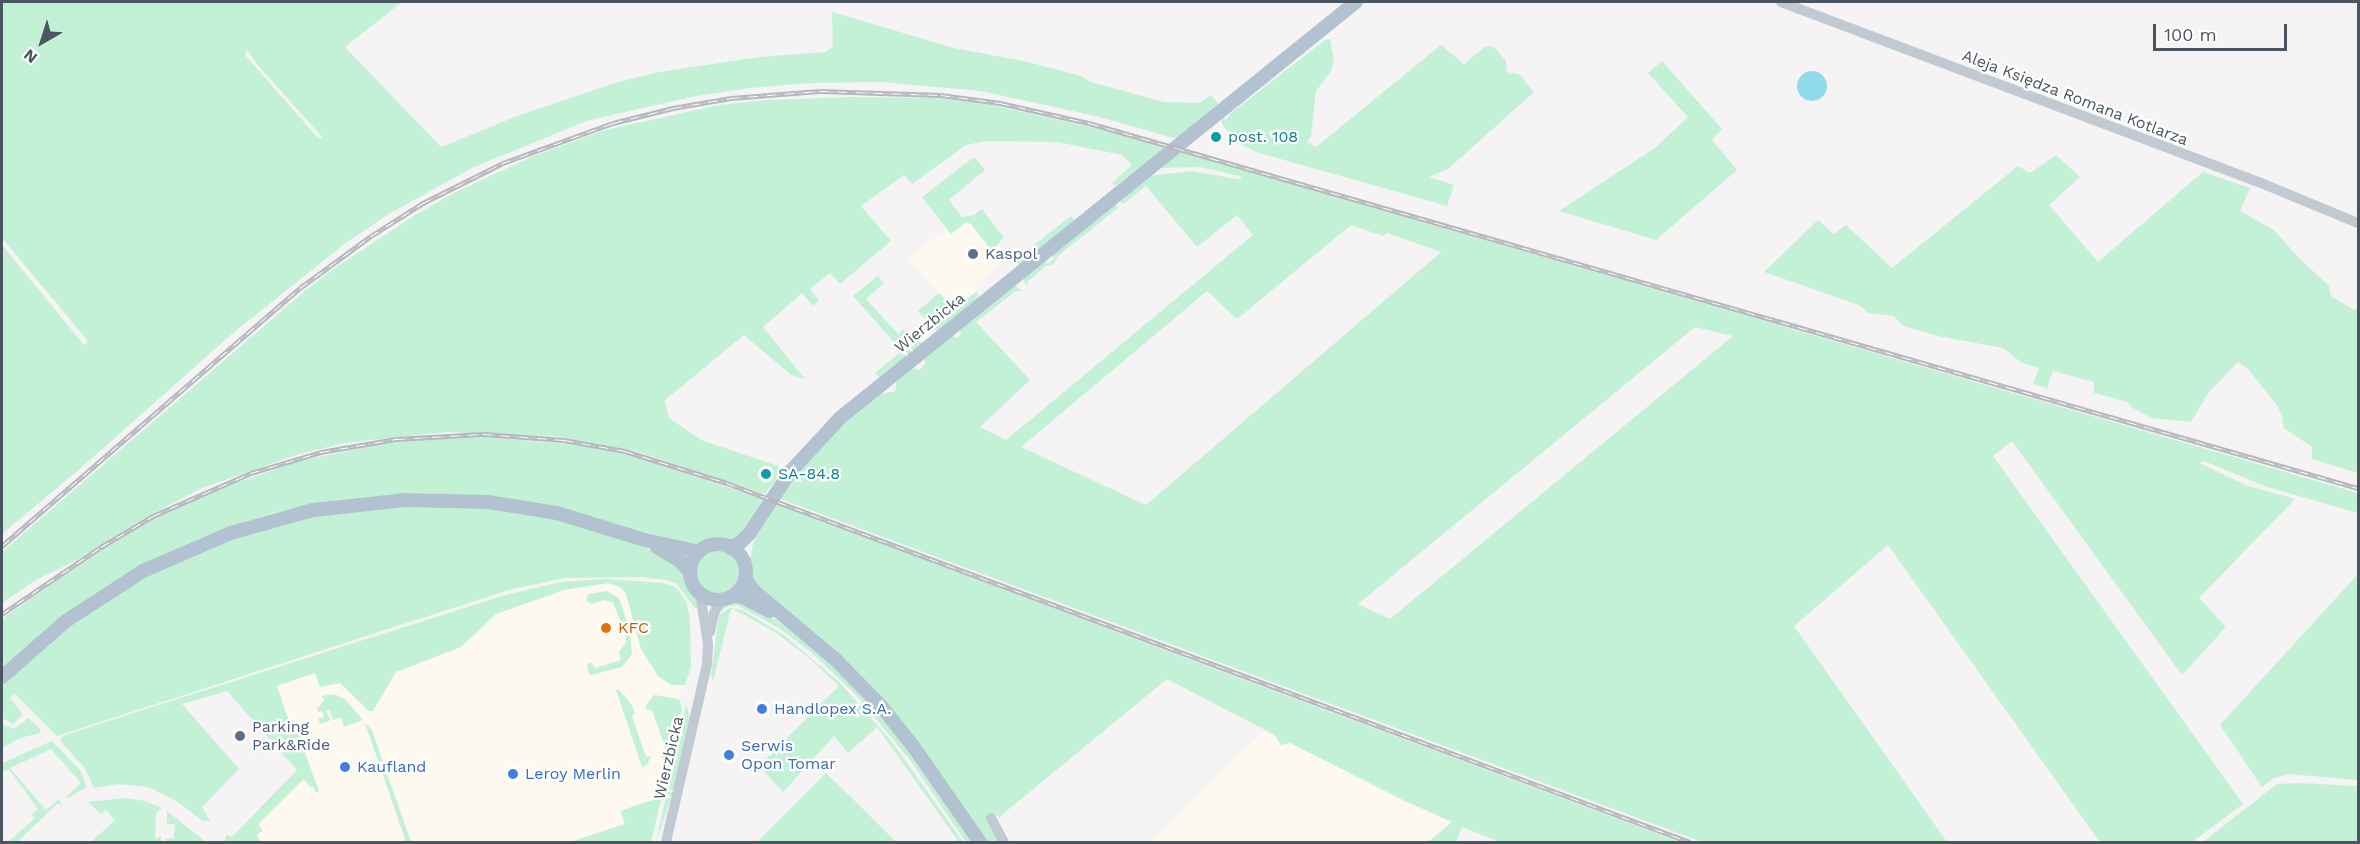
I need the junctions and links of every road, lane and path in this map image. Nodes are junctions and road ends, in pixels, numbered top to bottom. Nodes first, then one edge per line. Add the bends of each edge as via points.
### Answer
1 (1356, 2) edge
2 (1781, 2) edge
3 (2358, 223) edge
4 (755, 525) junction
5 (645, 540) junction
6 (730, 548) junction
7 (699, 552) junction
8 (743, 562) junction
9 (690, 572) junction
10 (745, 578) junction
11 (700, 593) junction
12 (727, 597) junction
13 (809, 637) junction
14 (708, 644) junction
15 (2, 677) edge
16 (991, 818) dead end
17 (666, 843) edge
18 (980, 843) edge
19 (1004, 843) edge

1 - 4 main road, Wierzbicka via 840,418 790,472
2 - 3 street, Aleja Księdza Romana Kotlarza
4 - 6 main road, Wierzbicka via 740,543
4 - 8 main road, Wierzbicka
5 - 7 main road
5 - 9 main road via 679,560
5 - 15 main road via 564,515 473,501 375,501 300,513 219,537 143,571 66,621
6 - 7 main road via 714,545
6 - 8 main road
7 - 9 main road
8 - 10 main road
9 - 11 main road
10 - 12 main road
10 - 13 main road via 753,590
11 - 12 main road via 712,599
11 - 14 street, Wierzbicka
12 - 13 main road via 754,603
12 - 14 street, Wierzbicka via 714,613
13 - 18 main road via 849,672 892,719
14 - 17 street, Wierzbicka via 707,664
16 - 19 street

